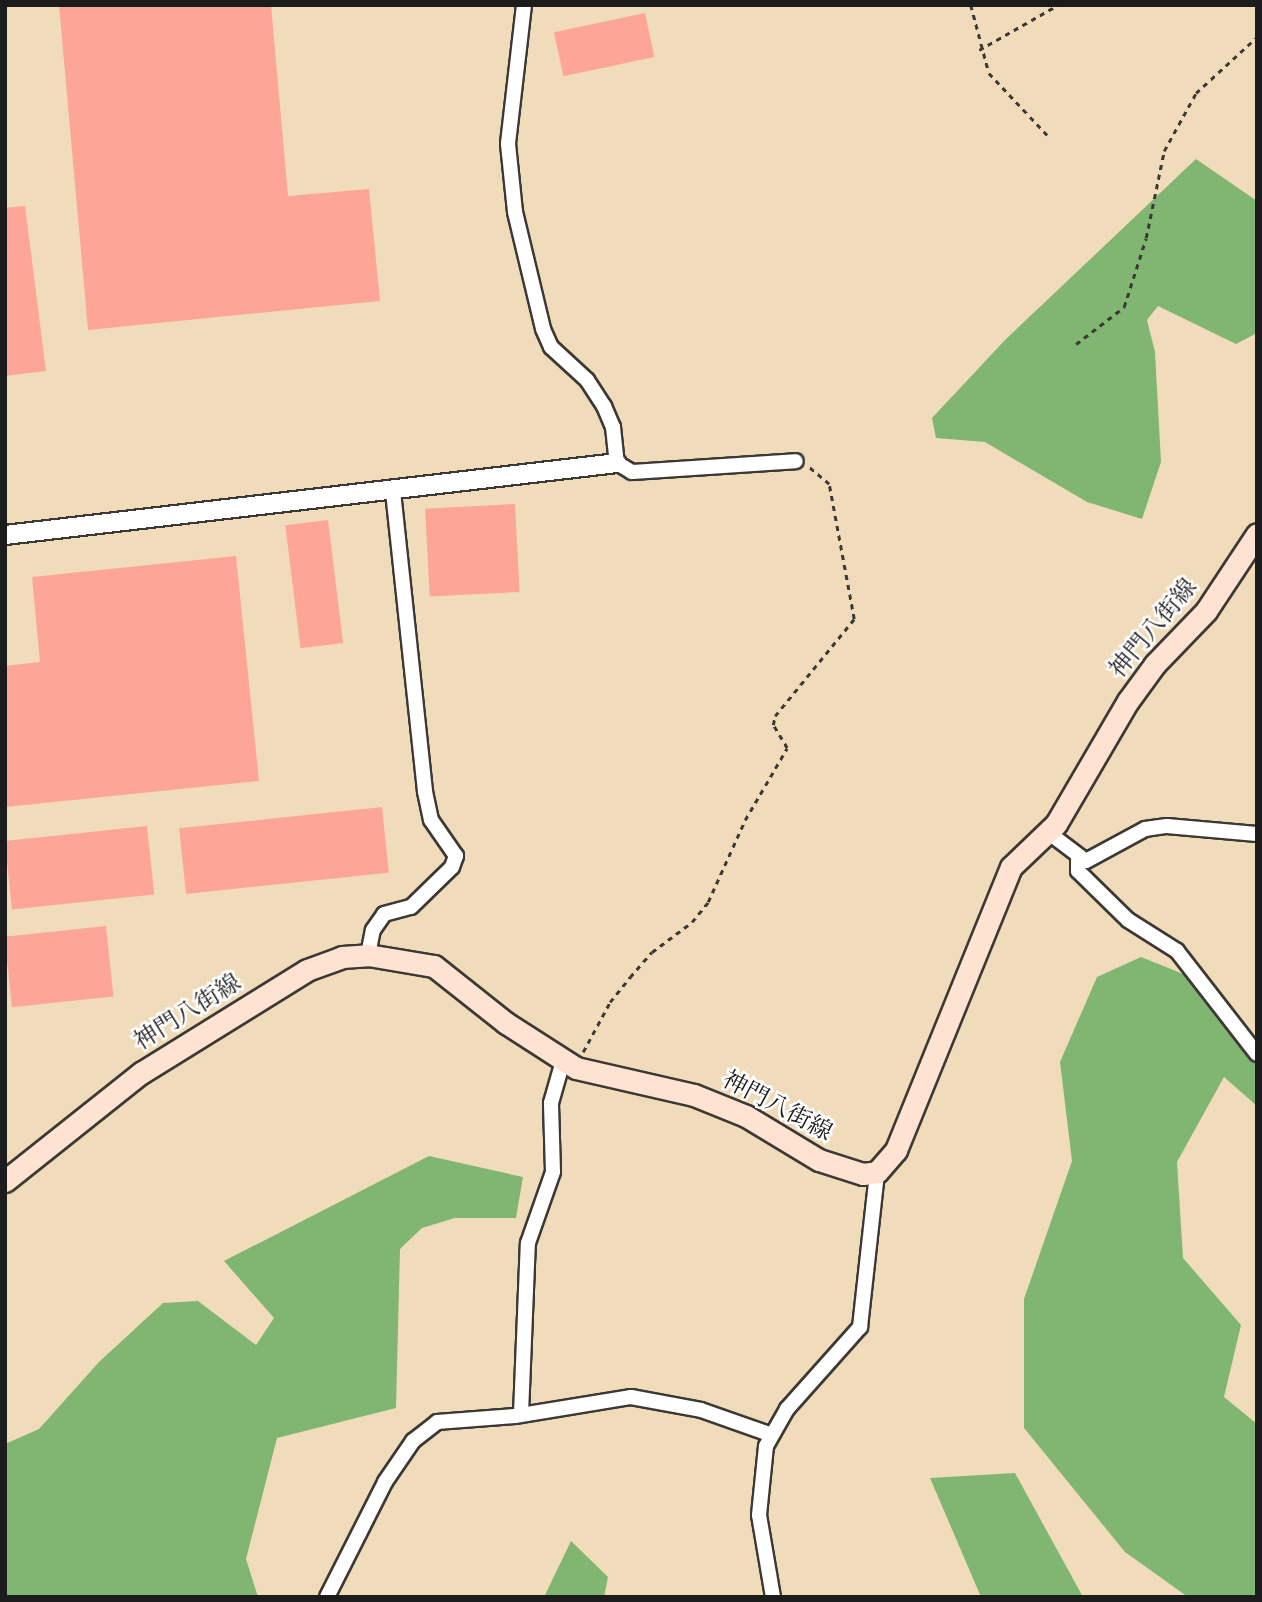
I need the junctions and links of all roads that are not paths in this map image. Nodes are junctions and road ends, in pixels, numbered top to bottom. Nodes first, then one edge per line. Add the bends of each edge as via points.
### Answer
1 (524, 5) edge
2 (796, 461) road end
3 (617, 463) junction
4 (393, 490) junction
5 (1257, 534) edge
6 (5, 535) edge
7 (1049, 833) junction
8 (1257, 834) edge
9 (1078, 858) junction
10 (368, 955) junction
11 (1257, 1054) edge
12 (569, 1064) junction
13 (877, 1172) junction
14 (5, 1181) edge
15 (521, 1414) junction
16 (772, 1435) junction
17 (327, 1597) edge
18 (773, 1597) edge

1 - 3 street via 508,144 515,212 543,329 551,347 587,380 604,406 613,427
2 - 3 street via 632,472
3 - 4 street
4 - 6 street
4 - 10 street via 425,792 431,820 456,856 452,867 411,907 384,914 373,930
5 - 7 main road, 神門八街線 via 1206,611 1155,664 1128,701
7 - 9 street
7 - 13 main road, 神門八街線 via 1011,867 896,1150
8 - 9 street via 1156,828 1086,861
9 - 11 street via 1077,871 1128,920 1177,951
10 - 12 main road, 神門八街線 via 434,966
10 - 14 main road, 神門八街線 via 342,957 307,970 141,1073
12 - 13 main road, 神門八街線 via 694,1094 746,1116 819,1160 863,1174
12 - 15 street via 551,1103 553,1172 528,1243
13 - 16 street via 860,1327 787,1409
15 - 16 street via 631,1397 701,1410
15 - 17 street via 437,1422 424,1428 385,1482
16 - 18 street via 761,1472 759,1515

